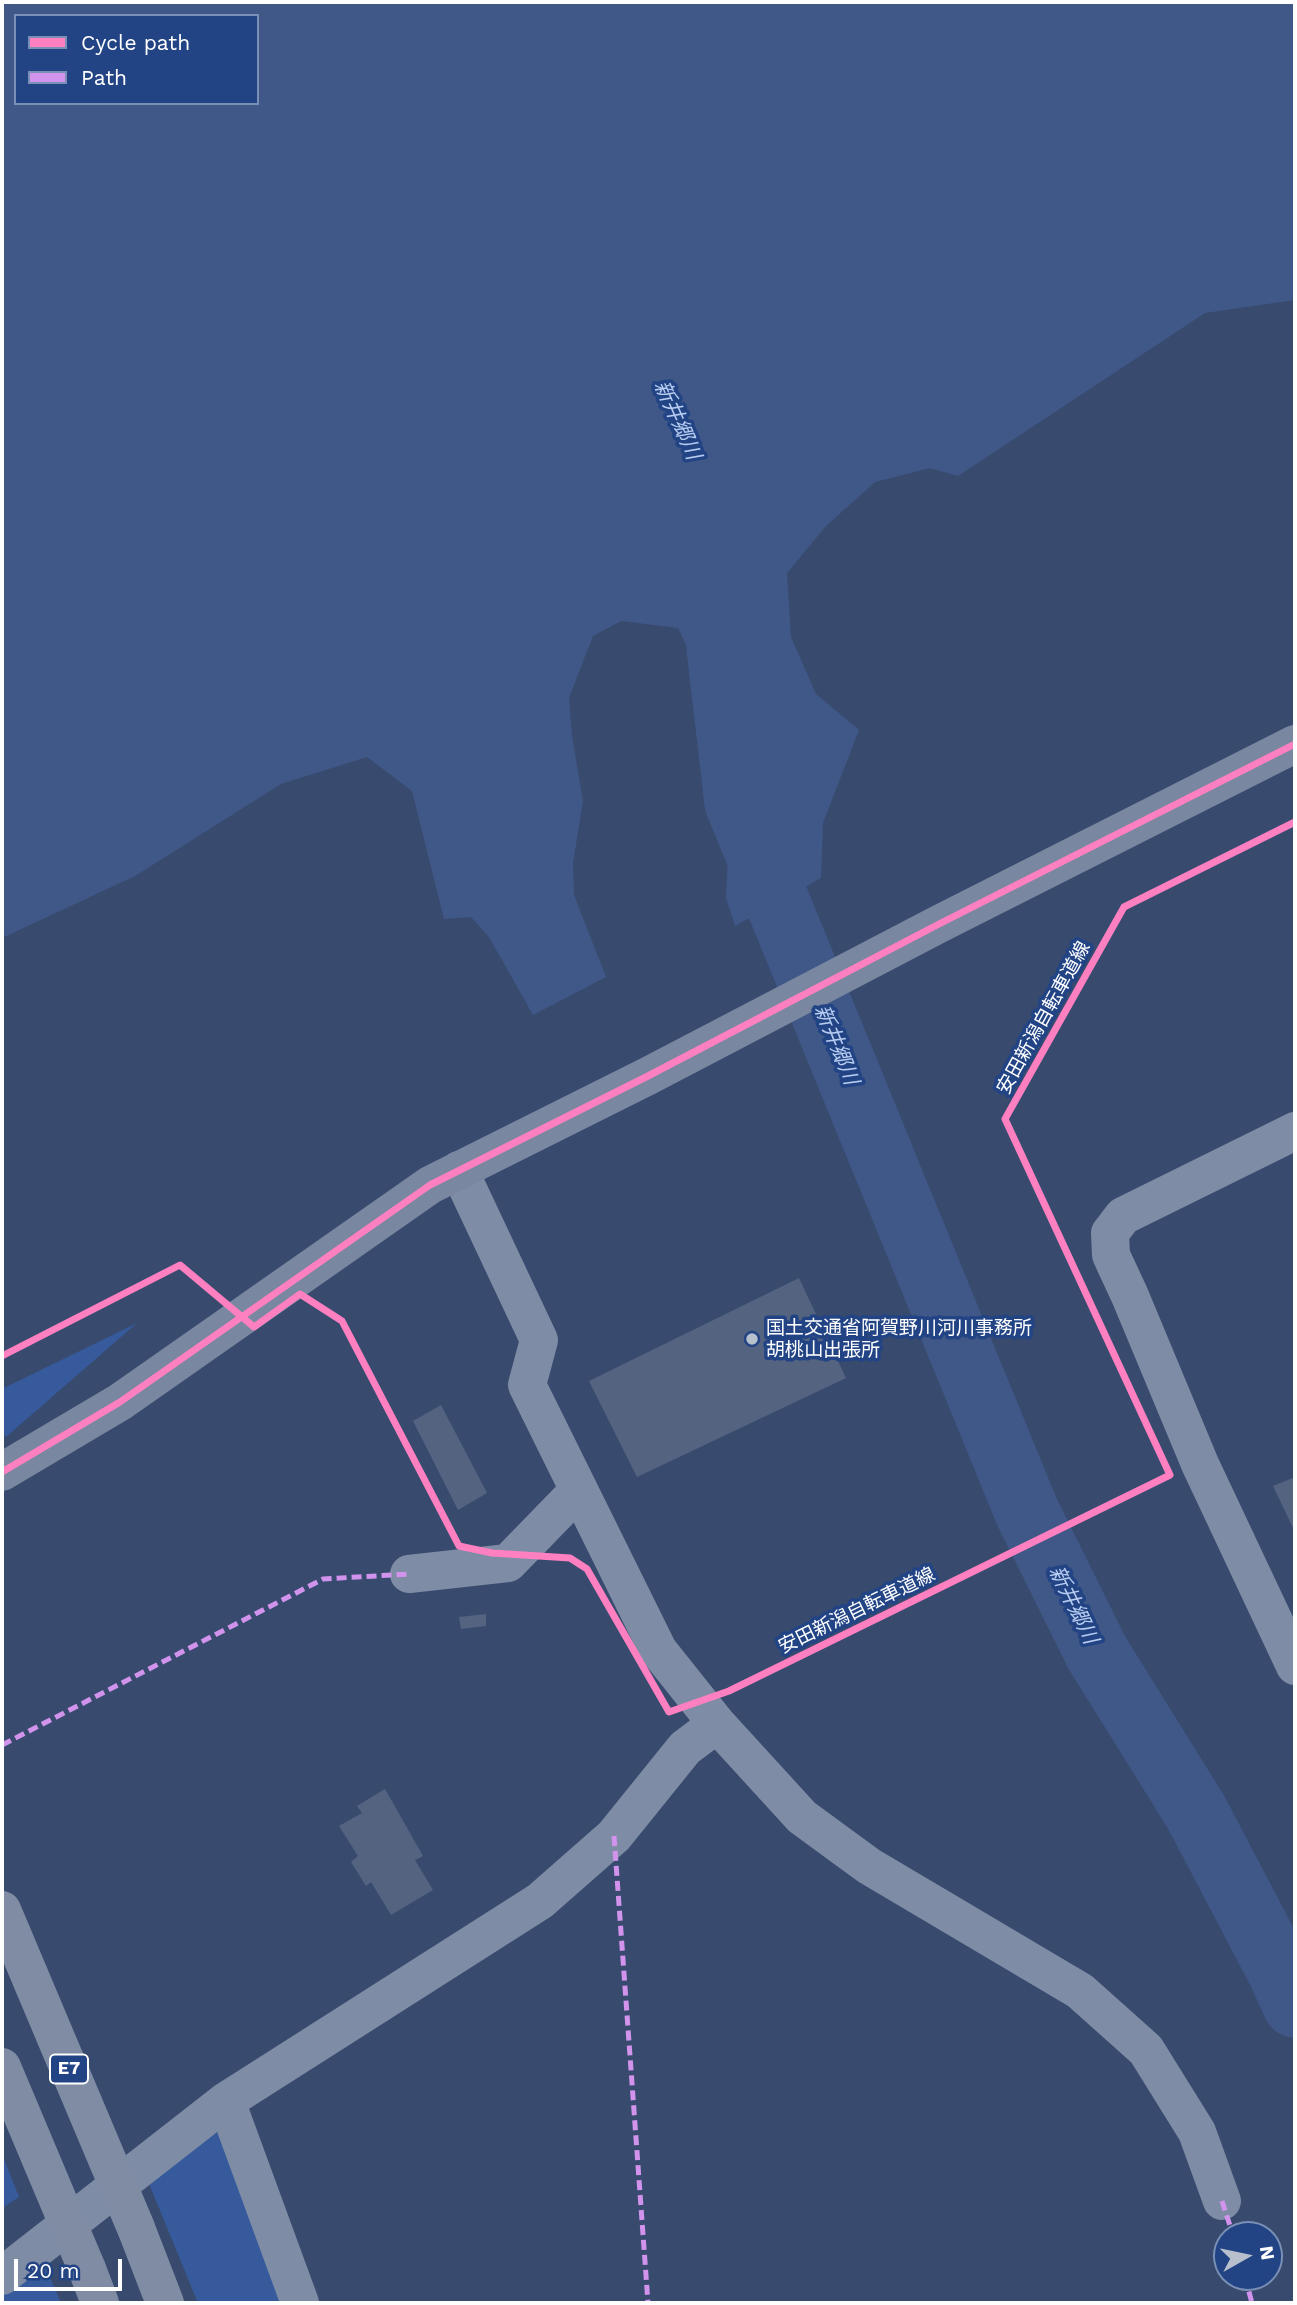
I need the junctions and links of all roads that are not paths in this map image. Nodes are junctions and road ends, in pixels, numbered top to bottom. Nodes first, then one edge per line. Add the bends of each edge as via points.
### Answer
1 (1295, 744) edge
2 (1295, 1131) edge
3 (458, 1171) junction
4 (2, 1472) edge
5 (579, 1490) junction
6 (409, 1574) dead end
7 (1295, 1666) edge
8 (717, 1724) junction
9 (2, 1910) edge
10 (2, 2067) edge
11 (226, 2101) junction
12 (1222, 2202) dead end
13 (2, 2276) edge
14 (94, 2286) edge
15 (165, 2303) edge
16 (300, 2303) edge

1 - 3 street
2 - 7 street via 1123,1216 1110,1233 1111,1255 1200,1464
3 - 4 street via 430,1185 120,1402
3 - 5 street via 539,1340 527,1385
5 - 6 street via 508,1563
5 - 8 street via 657,1650
8 - 11 street via 685,1748 614,1836 540,1901
8 - 12 street via 802,1817 869,1866 1080,1991 1146,2050 1197,2132
9 - 15 highway, E7, bridge
10 - 14 highway, bridge
11 - 13 street
11 - 16 street

